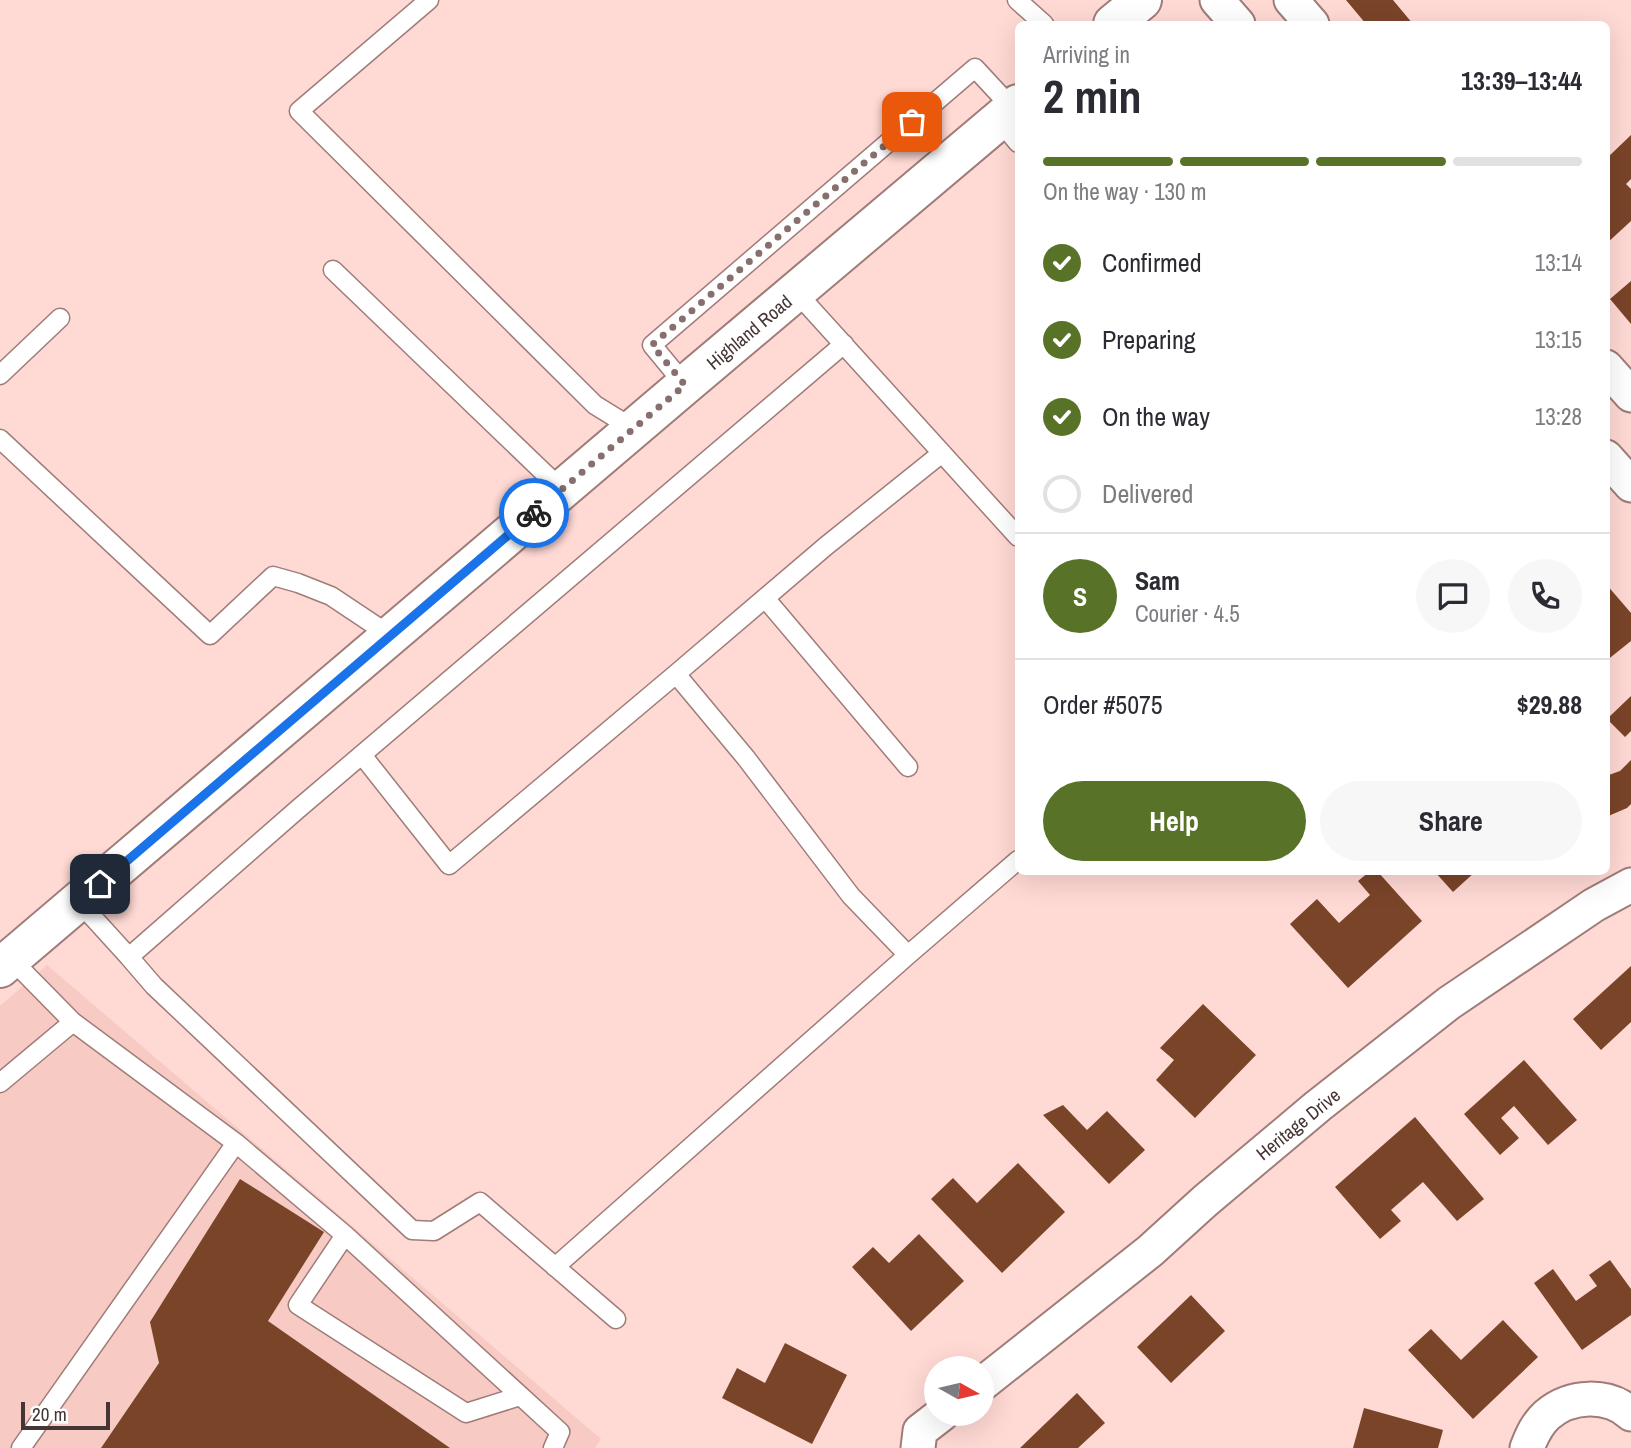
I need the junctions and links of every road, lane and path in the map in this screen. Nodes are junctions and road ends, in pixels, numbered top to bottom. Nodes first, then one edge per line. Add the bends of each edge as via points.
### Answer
1 (429, 0) edge
2 (1017, 0) edge
3 (1143, 0) edge
4 (1217, 0) edge
5 (1291, 0) edge
6 (1041, 21) edge
7 (1117, 21) edge
8 (1235, 21) edge
9 (1309, 21) edge
10 (1012, 119) edge
11 (333, 270) dead end
12 (796, 292) junction
13 (60, 318) dead end
14 (844, 344) junction
15 (1610, 371) edge
16 (0, 375) edge
17 (685, 385) junction
18 (1631, 395) edge
19 (634, 429) junction
20 (0, 439) edge
21 (942, 453) junction
22 (1610, 461) edge
23 (1631, 485) edge
24 (562, 490) junction
25 (1015, 534) edge
26 (765, 598) junction
27 (391, 636) junction
28 (676, 674) junction
29 (362, 755) junction
30 (908, 767) dead end
31 (1015, 863) edge
32 (1631, 885) edge
33 (79, 902) junction
34 (908, 955) junction
35 (129, 957) junction
36 (5, 964) edge
37 (73, 1022) junction
38 (0, 1083) edge
39 (236, 1143) junction
40 (345, 1235) junction
41 (555, 1267) junction
42 (616, 1319) dead end
43 (994, 1374) edge
44 (520, 1396) junction
45 (1631, 1413) edge
46 (21, 1448) edge
47 (553, 1448) edge
48 (1527, 1448) edge

1 - 19 lane via 299,111 595,405
2 - 6 lane
3 - 7 street
4 - 8 street
5 - 9 street
10 - 12 street, Highland Road
10 - 17 lane via 975,68 652,345
11 - 24 lane
12 - 14 lane
12 - 17 street, Highland Road
13 - 16 lane
14 - 21 lane
14 - 29 lane
15 - 18 street
17 - 19 street, Highland Road
19 - 24 street, Highland Road
20 - 27 lane via 209,635 273,576 331,596
21 - 25 lane
21 - 26 lane
22 - 23 street
24 - 27 street, Highland Road
26 - 28 lane
26 - 30 lane
27 - 33 street, Highland Road
28 - 29 lane via 449,865
28 - 34 lane via 851,896
29 - 35 lane
31 - 34 lane
32 - 43 street, Heritage Drive via 1449,1003
33 - 35 lane
33 - 36 street, Highland Road
34 - 41 lane
35 - 41 lane via 154,986 412,1230 434,1231 480,1202
36 - 37 lane
37 - 38 lane
37 - 39 lane
39 - 40 lane
39 - 46 lane
40 - 44 lane
40 - 44 lane via 298,1305 466,1413
41 - 42 lane
44 - 47 lane via 560,1432
45 - 48 street via 1607,1401 1566,1404 1548,1414 1534,1430

